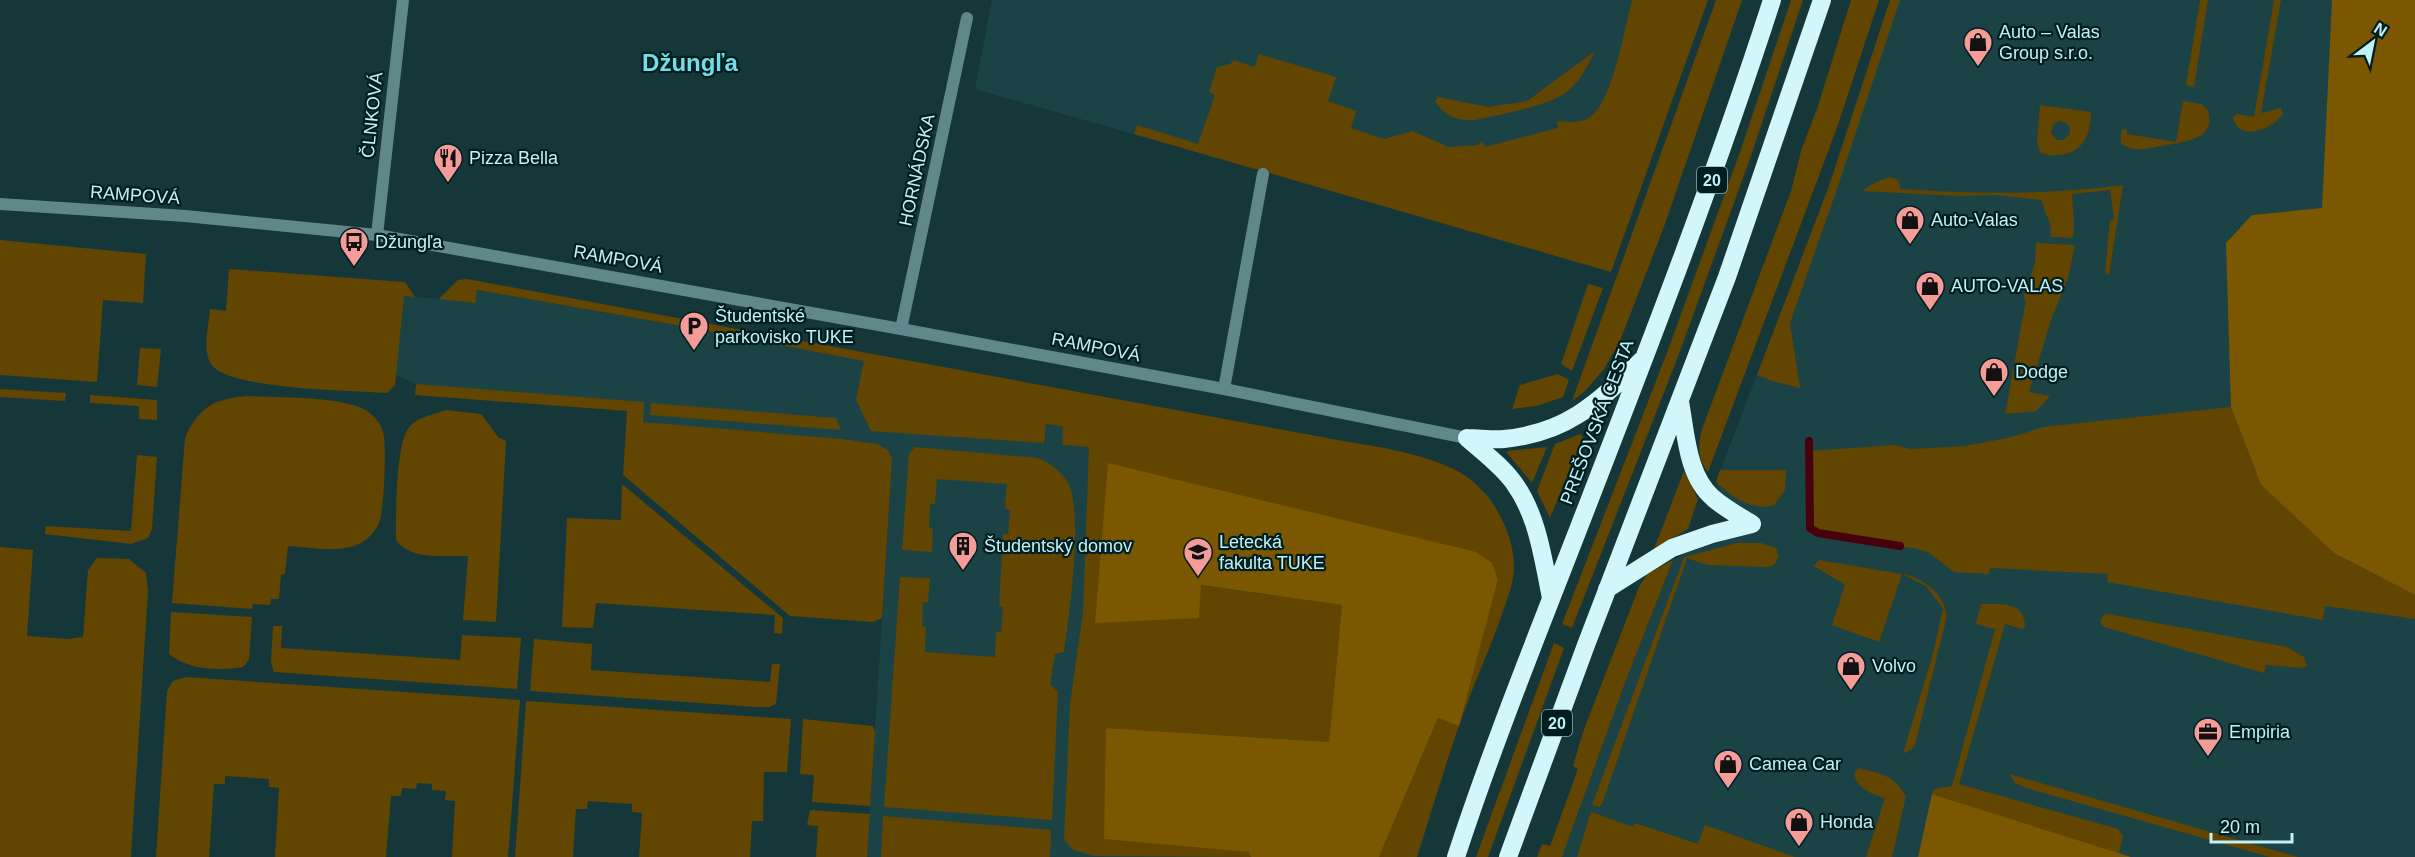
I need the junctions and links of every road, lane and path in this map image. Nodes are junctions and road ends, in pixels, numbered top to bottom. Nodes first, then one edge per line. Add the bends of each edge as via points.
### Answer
1 (403, 0) edge
2 (1772, 0) edge
3 (1822, 0) edge
4 (967, 18) dead end
5 (1263, 174) dead end
6 (0, 204) edge
7 (377, 235) junction
8 (901, 329) junction
9 (1645, 357) junction
10 (1224, 389) junction
11 (1680, 402) junction
12 (1467, 438) junction
13 (1607, 589) junction
14 (1551, 599) junction
15 (1456, 857) edge
16 (1508, 857) edge

1 - 7 street, ČLNKOVÁ
2 - 9 highway, PREŠOVSKÁ CESTA / 20 via 1715,171
3 - 11 highway, 20
4 - 8 street, HORNÁDSKA
5 - 10 street
6 - 7 street, RAMPOVÁ via 196,217
7 - 8 street, RAMPOVÁ
8 - 10 street, RAMPOVÁ
9 - 12 highway via 1573,420 1503,439
9 - 14 highway, PREŠOVSKÁ CESTA / 20
10 - 12 street, RAMPOVÁ
11 - 13 highway, 20
11 - 13 highway via 1698,479 1713,498 1752,524 1679,545
12 - 14 highway via 1514,483 1528,507
13 - 16 highway, 20
14 - 15 highway, PREŠOVSKÁ CESTA / 20

